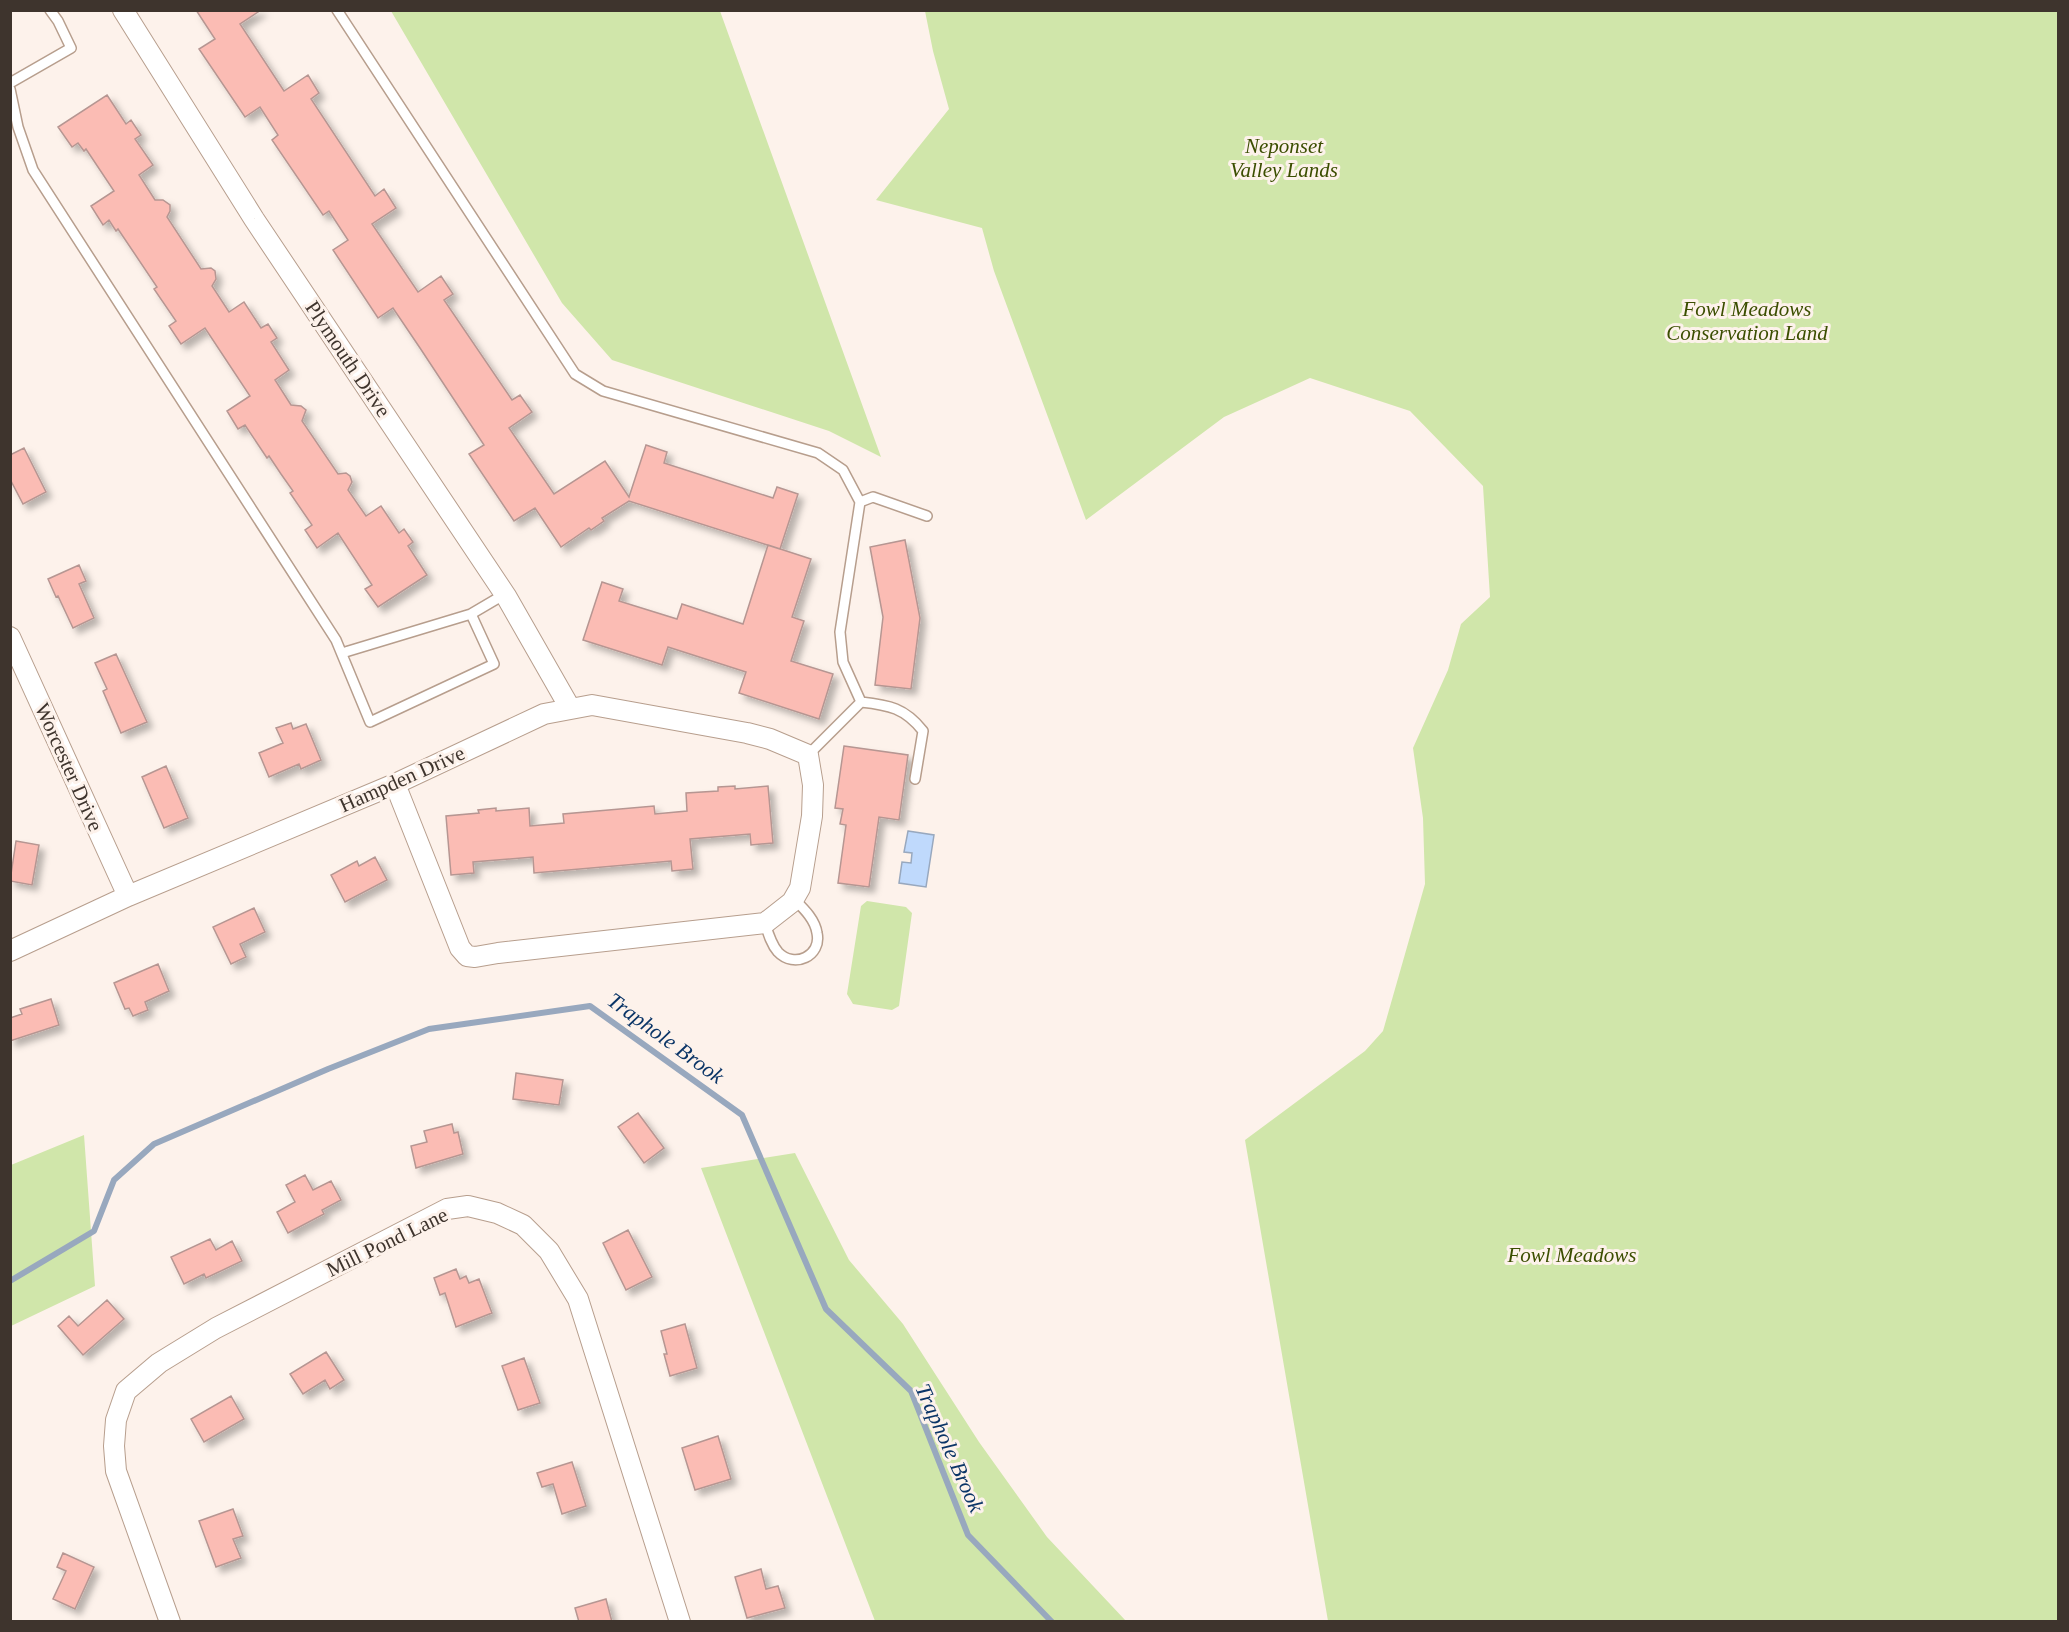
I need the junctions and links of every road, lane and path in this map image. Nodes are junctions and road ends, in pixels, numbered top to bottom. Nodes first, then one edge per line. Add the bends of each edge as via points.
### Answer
1 (50, 10) edge
2 (123, 10) edge
3 (337, 10) edge
4 (10, 83) edge
5 (10, 89) edge
6 (860, 502) junction
7 (927, 516) dead end
8 (505, 594) junction
9 (471, 614) junction
10 (10, 637) edge
11 (342, 653) junction
12 (861, 702) junction
13 (570, 708) junction
14 (808, 755) junction
15 (915, 779) dead end
16 (395, 784) junction
17 (128, 896) junction
18 (794, 898) junction
19 (765, 923) junction
20 (10, 951) edge
21 (170, 1622) edge
22 (680, 1622) edge

1 - 4 lane via 71,48
2 - 8 street, Plymouth Drive via 254,219
3 - 6 lane via 575,374 603,391 818,453 843,470
5 - 11 lane via 33,170
6 - 7 lane via 873,497
6 - 12 lane via 840,633 843,662
8 - 9 lane
8 - 13 street, Plymouth Drive
9 - 11 lane
9 - 11 lane via 494,664 370,722
10 - 17 street, Worcester Drive
12 - 14 lane
12 - 15 lane via 886,704 912,717 923,730
13 - 14 street, Hampden Drive via 592,705 747,734
13 - 16 street, Hampden Drive via 544,714
14 - 18 street via 813,784 812,816 800,888
16 - 17 street, Hampden Drive
16 - 19 street via 466,956
17 - 20 street, Hampden Drive
18 - 19 street
18 - 19 lane via 817,931 811,954 798,961 780,954
21 - 22 street, Mill Pond Lane via 117,1471 114,1446 126,1391 159,1363 216,1328 447,1209 468,1206 523,1225 549,1251 578,1299

